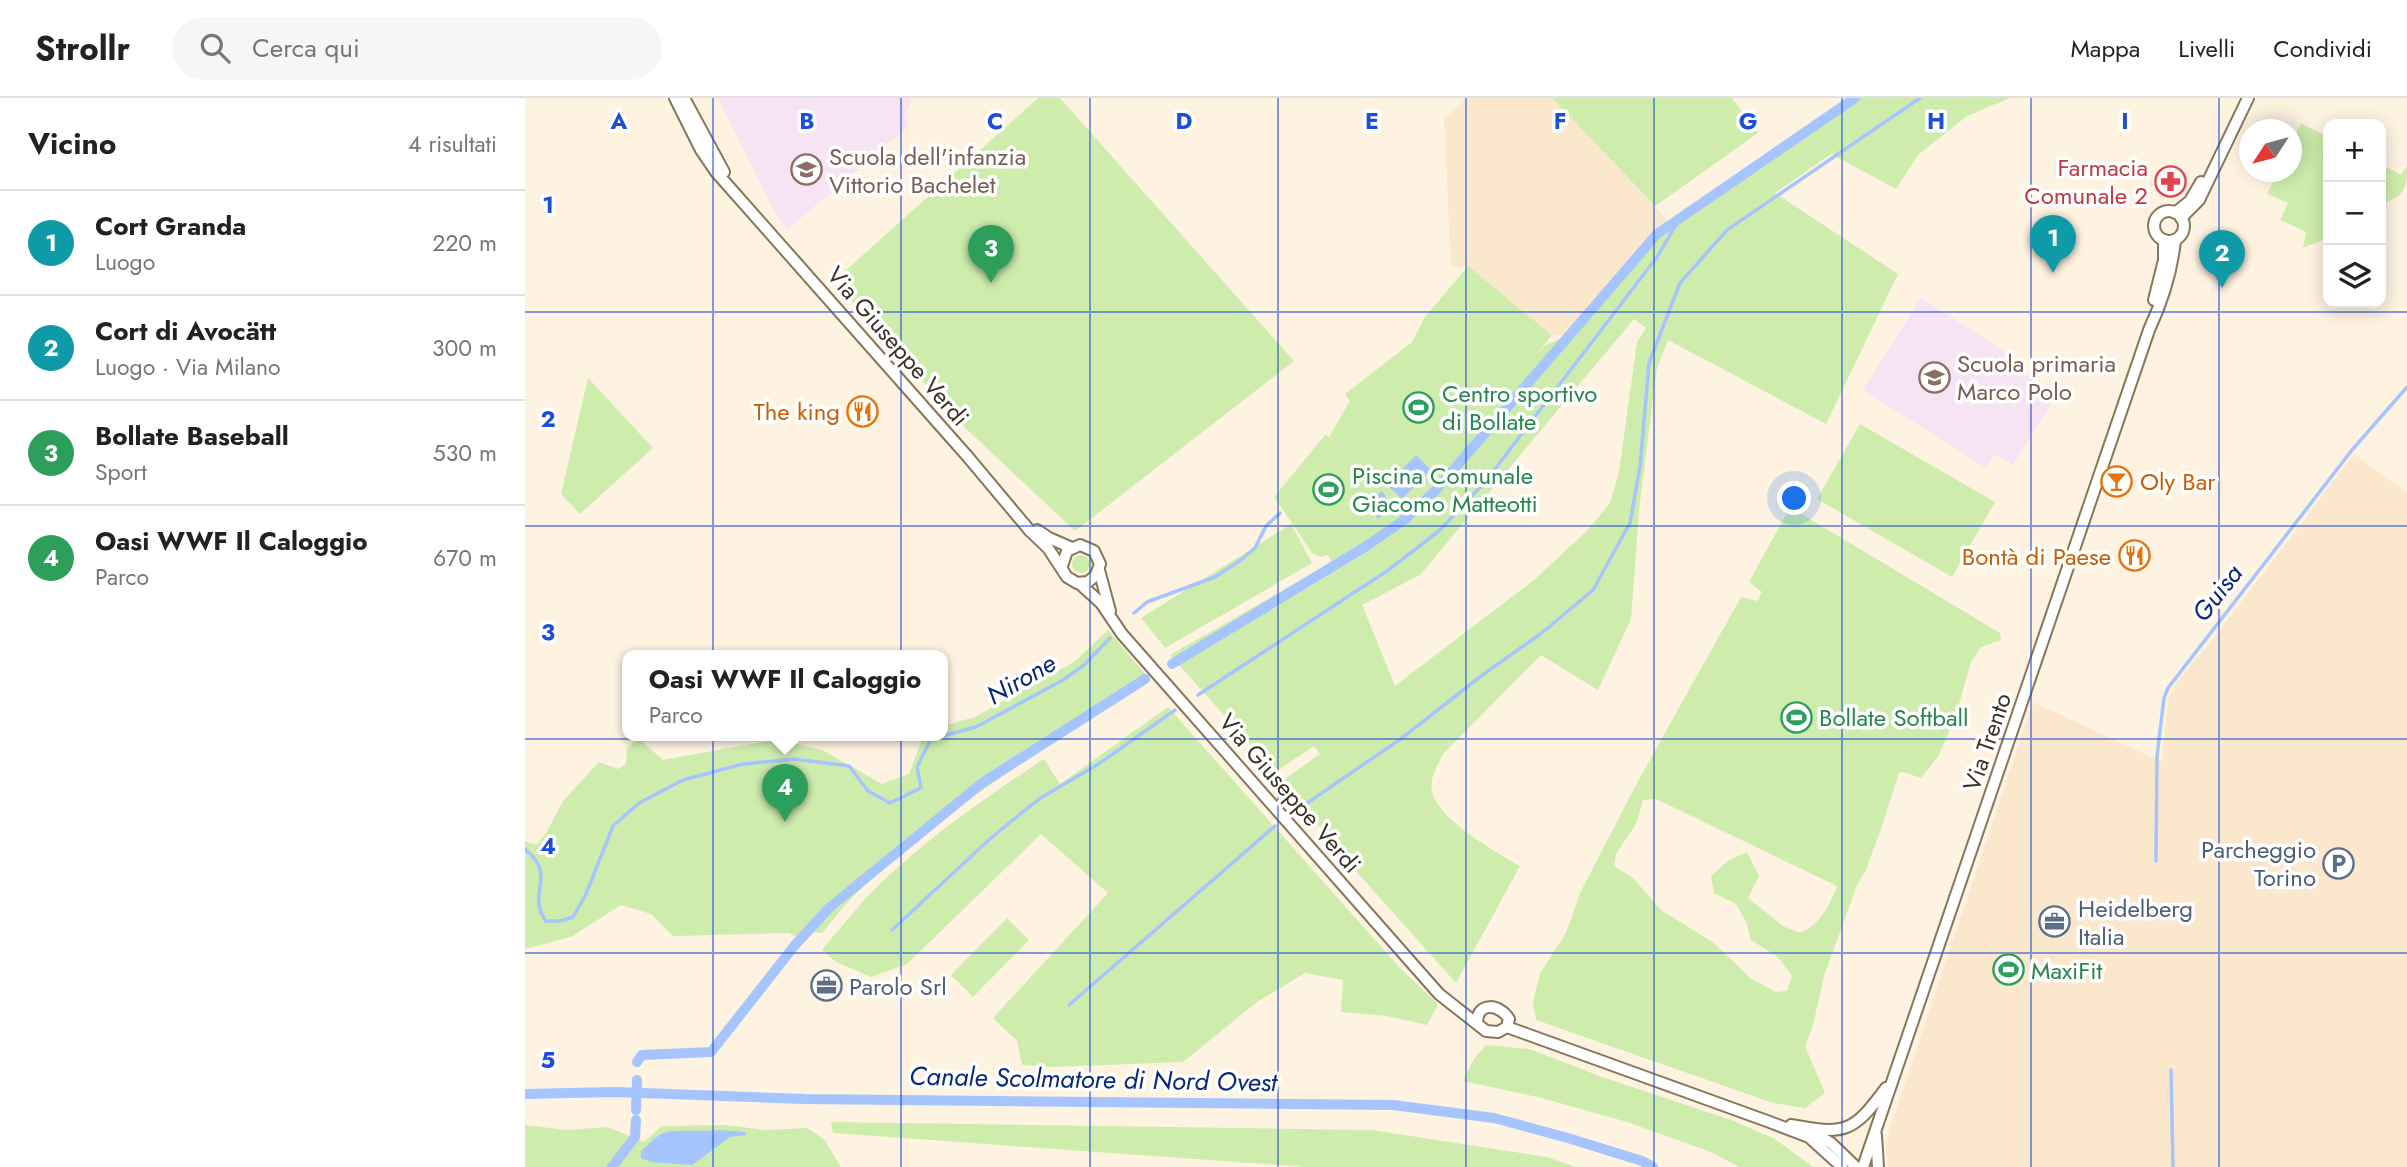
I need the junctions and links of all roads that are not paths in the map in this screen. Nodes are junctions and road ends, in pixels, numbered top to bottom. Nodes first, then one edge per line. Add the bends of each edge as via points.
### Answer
1 (675, 98) edge
2 (684, 98) edge
3 (2248, 98) edge
4 (742, 201) junction
5 (2178, 216) junction
6 (2169, 240) junction
7 (1021, 519) junction
8 (1072, 548) junction
9 (1062, 566) junction
10 (1099, 570) junction
11 (1079, 583) junction
12 (1111, 617) junction
13 (1478, 1017) junction
14 (1507, 1027) junction
15 (1893, 1079) junction
16 (1767, 1121) junction
17 (1803, 1127) junction
18 (1875, 1131) junction
19 (1832, 1167) edge
20 (1842, 1167) edge
21 (1856, 1167) edge
22 (1863, 1167) edge
23 (1878, 1167) edge

1 - 4 street, Via Giuseppe Verdi via 701,150
2 - 4 street, Via Giuseppe Verdi
3 - 5 street
4 - 7 street, Via Giuseppe Verdi
5 - 6 street via 2183,231
5 - 6 street via 2164,212 2154,223 2156,234
6 - 15 street, Via Trento via 2173,261 2157,312
7 - 8 street, Via Giuseppe Verdi
7 - 9 street, Via Giuseppe Verdi
8 - 9 street
8 - 10 street via 1084,546 1094,551
9 - 11 street via 1067,577
10 - 11 street via 1091,580
10 - 12 street, Via Giuseppe Verdi
11 - 12 street, Via Giuseppe Verdi
12 - 13 street, Via Giuseppe Verdi via 1439,994 1471,1020
13 - 14 street via 1486,1031
13 - 14 street via 1489,1007 1503,1010 1509,1019
14 - 16 street
15 - 17 street via 1853,1125 1831,1131
15 - 18 street, Via Trento
16 - 17 street
16 - 19 street via 1802,1139
16 - 20 street via 1809,1138
17 - 21 street via 1831,1143
18 - 22 street, Via Trento
18 - 23 street

